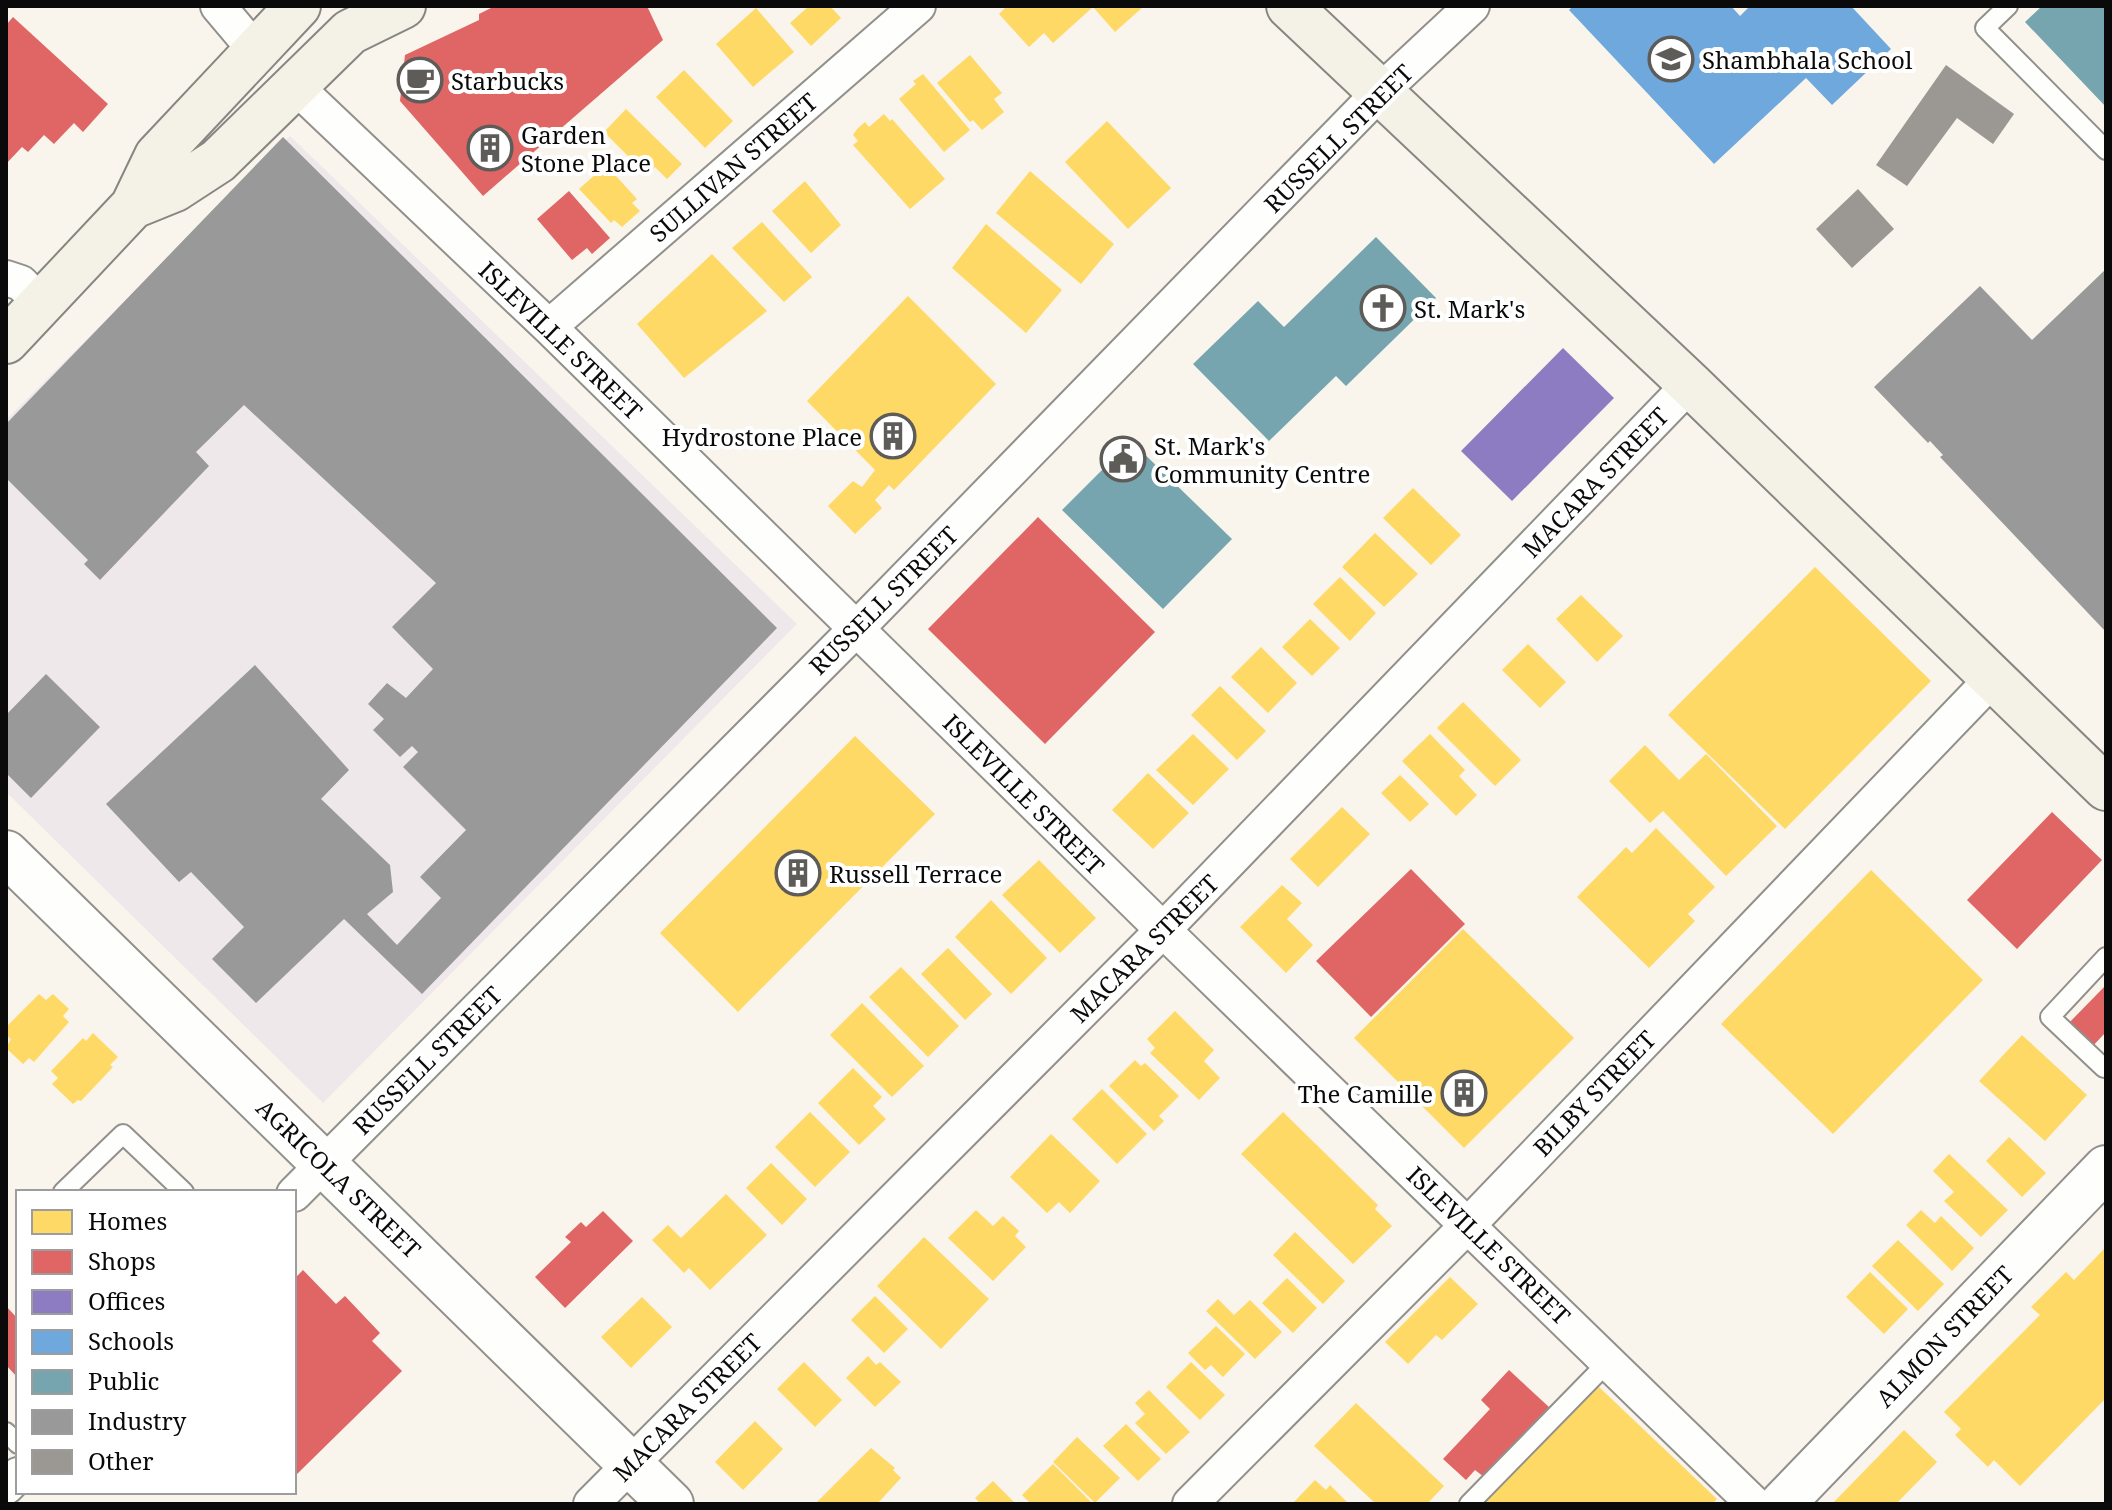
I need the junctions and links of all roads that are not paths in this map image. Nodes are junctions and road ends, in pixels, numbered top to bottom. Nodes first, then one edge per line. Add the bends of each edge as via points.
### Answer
1 (218, 6) edge
2 (298, 6) edge
3 (403, 6) edge
4 (918, 6) edge
5 (1289, 6) edge
6 (1472, 6) edge
7 (2008, 6) edge
8 (256, 51) junction
9 (294, 85) junction
10 (1381, 91) junction
11 (2106, 150) edge
12 (133, 206) junction
13 (6, 278) edge
14 (41, 304) junction
15 (549, 327) junction
16 (6, 341) edge
17 (1690, 384) junction
18 (857, 628) junction
19 (1994, 677) junction
20 (2106, 788) edge
21 (6, 853) edge
22 (1163, 930) junction
23 (2106, 957) edge
24 (2106, 1065) edge
25 (2106, 1168) edge
26 (309, 1178) edge
27 (65, 1190) edge
28 (182, 1190) edge
29 (1468, 1225) junction
30 (1609, 1361) junction
31 (630, 1465) junction
32 (591, 1504) edge
33 (671, 1504) edge
34 (1190, 1504) edge
35 (1469, 1504) edge
36 (1754, 1504) edge
37 (1782, 1504) edge

1 - 8 street
2 - 8 main road
3 - 9 main road via 350,32
4 - 15 street, SULLIVAN STREET
5 - 10 main road
6 - 10 street, RUSSELL STREET
7 - 11 lane via 1985,28
8 - 12 main road via 157,156
9 - 12 main road via 218,161 175,189
9 - 15 street, ISLEVILLE STREET
10 - 17 main road
10 - 18 street, RUSSELL STREET
12 - 14 main road
13 - 14 street via 21,283
14 - 16 main road
15 - 18 street, ISLEVILLE STREET
17 - 19 main road
17 - 22 street, MACARA STREET
18 - 22 street, ISLEVILLE STREET
18 - 26 street, RUSSELL STREET
19 - 20 main road
19 - 29 street, BILBY STREET
21 - 26 street, AGRICOLA STREET
22 - 29 street, ISLEVILLE STREET
22 - 31 street, MACARA STREET
23 - 24 lane via 2080,998 2050,1017
25 - 37 street, ALMON STREET
26 - 31 street, AGRICOLA STREET
27 - 28 lane via 123,1134
29 - 30 street, ISLEVILLE STREET
29 - 34 street, BILBY STREET
30 - 35 lane
30 - 36 street, ISLEVILLE STREET
31 - 32 street, MACARA STREET
31 - 33 street, AGRICOLA STREET

